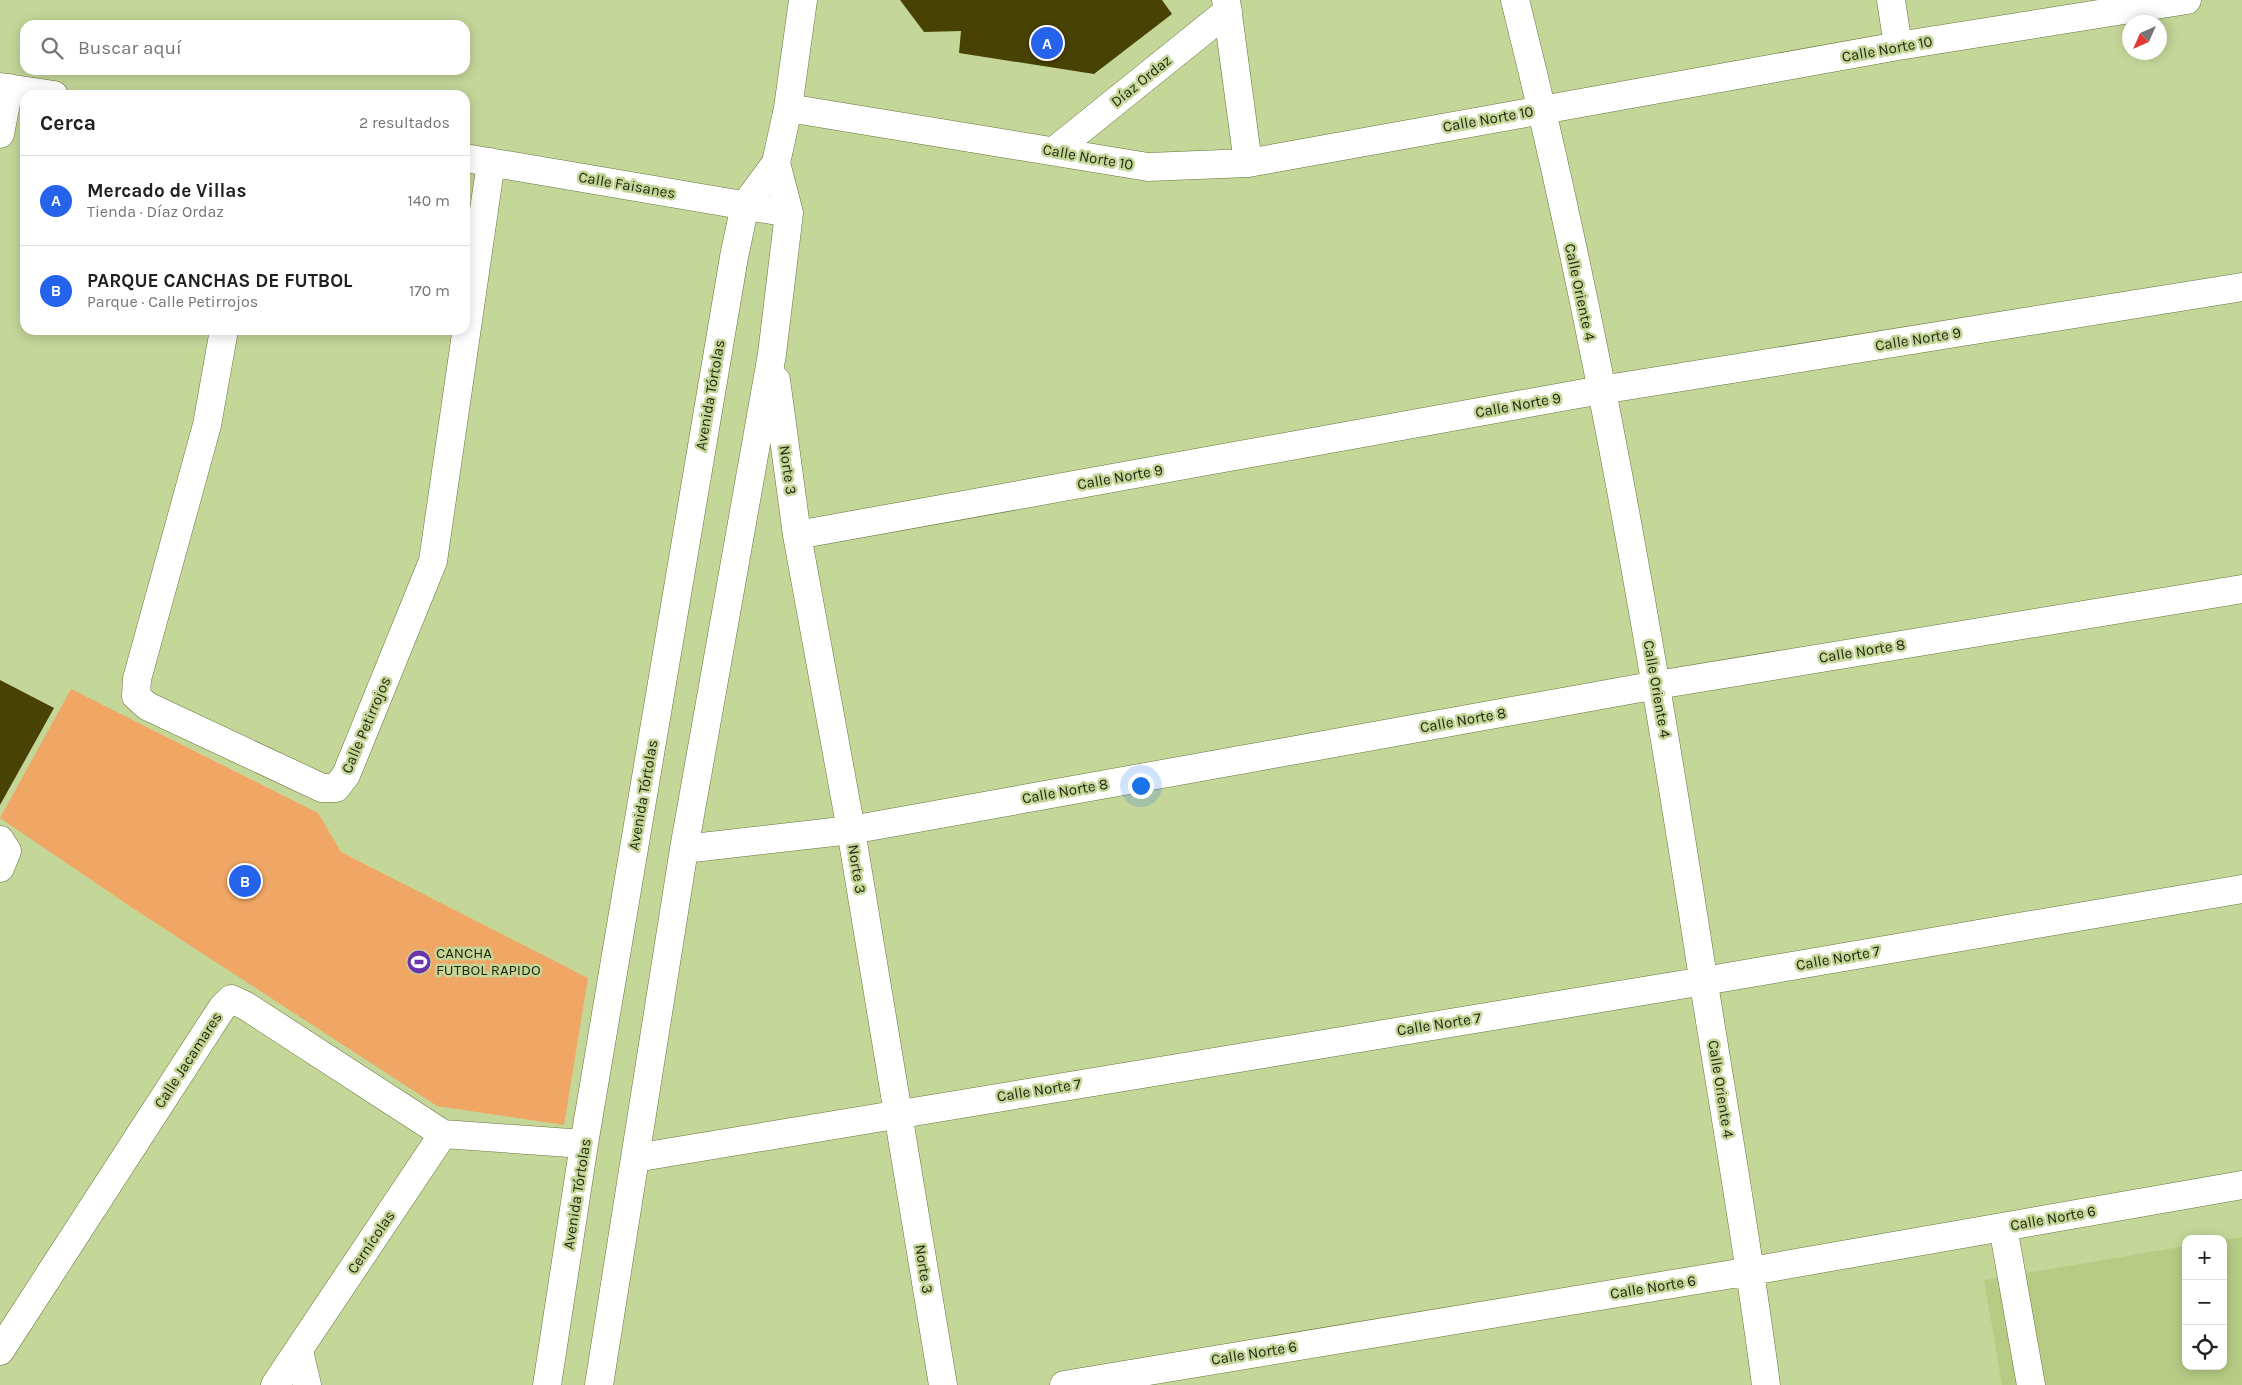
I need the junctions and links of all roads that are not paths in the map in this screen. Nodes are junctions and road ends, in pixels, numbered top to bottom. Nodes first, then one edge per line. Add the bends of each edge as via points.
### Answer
1 (803, 0) edge
2 (1515, 0) edge
3 (1891, 0) edge
4 (2187, 0) edge
5 (1227, 6) edge
6 (1898, 46) junction
7 (5, 87) edge
8 (23, 90) edge
9 (788, 108) junction
10 (1543, 109) junction
11 (0, 134) edge
12 (1054, 151) junction
13 (478, 160) edge
14 (776, 163) junction
15 (1248, 163) junction
16 (744, 205) junction
17 (789, 213) junction
18 (470, 231) edge
19 (2242, 287) edge
20 (223, 335) edge
21 (458, 335) edge
22 (772, 354) junction
23 (1601, 390) junction
24 (797, 535) junction
25 (2242, 589) edge
26 (1658, 684) junction
27 (851, 830) junction
28 (0, 840) edge
29 (684, 849) junction
30 (0, 868) edge
31 (2242, 889) edge
32 (1704, 981) junction
33 (898, 1113) junction
34 (443, 1134) junction
35 (584, 1144) junction
36 (635, 1158) junction
37 (2242, 1185) edge
38 (2003, 1227) junction
39 (1751, 1271) junction
40 (0, 1351) edge
41 (299, 1351) junction
42 (276, 1385) edge
43 (307, 1385) edge
44 (547, 1385) edge
45 (598, 1385) edge
46 (943, 1385) edge
47 (1064, 1385) edge
48 (1766, 1385) edge
49 (2031, 1385) edge

1 - 9 street
2 - 10 street, Calle Oriente 4
3 - 6 street
4 - 6 street, Calle Norte 10
5 - 12 street, Díaz Ordaz
5 - 15 street
6 - 10 street, Calle Norte 10
7 - 8 street
7 - 11 street
9 - 12 street, Calle Norte 10
9 - 14 street
10 - 15 street, Calle Norte 10
10 - 23 street, Calle Oriente 4
12 - 15 street, Calle Norte 10 via 1148,167
13 - 16 street, Calle Faisanes
13 - 18 street, Calle Petirrojos
14 - 16 street
14 - 17 street
16 - 17 street, Calle Faisanes
16 - 35 street, Avenida Tórtolas
17 - 22 street
19 - 23 street, Calle Norte 9
20 - 21 street, Calle Petirrojos via 207,425 137,679 136,696 147,706 322,788 336,788 346,775 433,561
22 - 24 street, Norte 3
22 - 29 street
23 - 24 street, Calle Norte 9
23 - 26 street, Calle Oriente 4
24 - 27 street, Norte 3
25 - 26 street, Calle Norte 8
26 - 27 street, Calle Norte 8
26 - 32 street, Calle Oriente 4
27 - 29 street, Calle Norte 8
27 - 33 street, Norte 3
28 - 30 street via 7,851
29 - 36 street
31 - 32 street, Calle Norte 7
32 - 33 street, Calle Norte 7
32 - 39 street, Calle Oriente 4
33 - 36 street, Calle Norte 7
33 - 46 street, Norte 3
34 - 35 street, Calle Jacamares
34 - 40 street, Calle Jacamares via 231,999 222,1008
34 - 41 street, Cernícolas
35 - 44 street, Avenida Tórtolas
36 - 45 street
37 - 38 street, Calle Norte 6
38 - 39 street, Calle Norte 6
38 - 49 street
39 - 47 street, Calle Norte 6
39 - 48 street, Calle Oriente 4
41 - 42 street, Cernícolas
41 - 43 street

